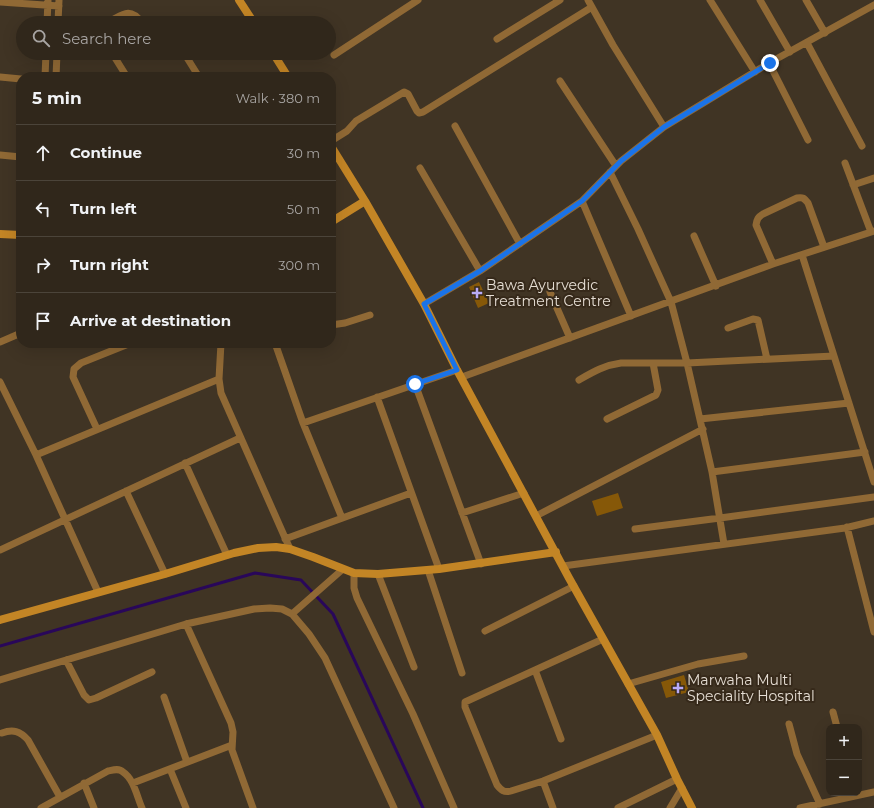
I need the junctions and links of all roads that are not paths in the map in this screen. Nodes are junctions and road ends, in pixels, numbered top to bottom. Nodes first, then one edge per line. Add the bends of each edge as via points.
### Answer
1 (239, 0) edge
2 (418, 0) edge
3 (560, 0) edge
4 (710, 0) edge
5 (760, 0) edge
6 (806, 0) edge
7 (0, 2) edge
8 (48, 2) edge
9 (59, 3) edge
10 (590, 3) edge
11 (874, 5) edge
12 (47, 16) edge
13 (58, 16) edge
14 (121, 16) edge
15 (137, 16) edge
16 (249, 16) edge
17 (825, 33) junction
18 (497, 39) dead end
19 (807, 43) junction
20 (790, 52) junction
21 (336, 54) edge
22 (46, 60) edge
23 (57, 60) edge
24 (116, 60) edge
25 (188, 60) edge
26 (277, 60) edge
27 (770, 63) junction
28 (45, 72) edge
29 (56, 72) edge
30 (124, 72) edge
31 (196, 72) edge
32 (285, 72) edge
33 (755, 72) junction
34 (0, 77) edge
35 (16, 79) edge
36 (560, 81) dead end
37 (454, 126) dead end
38 (664, 127) junction
39 (336, 138) edge
40 (808, 140) dead end
41 (862, 146) dead end
42 (336, 154) edge
43 (0, 155) edge
44 (16, 157) edge
45 (845, 163) dead end
46 (616, 166) junction
47 (420, 168) dead end
48 (610, 172) junction
49 (874, 178) edge
50 (853, 185) junction
51 (365, 201) junction
52 (582, 201) junction
53 (336, 219) edge
54 (872, 232) edge
55 (0, 234) edge
56 (16, 235) edge
57 (694, 236) dead end
58 (520, 244) junction
59 (824, 247) junction
60 (802, 255) junction
61 (773, 264) junction
62 (480, 271) junction
63 (716, 286) junction
64 (550, 292) dead end
65 (671, 302) junction
66 (424, 304) junction
67 (370, 315) dead end
68 (631, 316) junction
69 (336, 324) edge
70 (728, 328) dead end
71 (16, 335) edge
72 (570, 338) junction
73 (0, 342) edge
74 (118, 348) edge
75 (221, 348) edge
76 (277, 348) edge
77 (834, 356) junction
78 (767, 359) junction
79 (653, 363) junction
80 (687, 363) junction
81 (457, 370) junction
82 (462, 377) junction
83 (219, 379) junction
84 (579, 380) dead end
85 (0, 382) edge
86 (415, 384) junction
87 (377, 397) junction
88 (849, 402) junction
89 (607, 419) dead end
90 (700, 419) junction
91 (303, 423) junction
92 (97, 429) junction
93 (703, 429) junction
94 (240, 438) junction
95 (865, 452) junction
96 (36, 456) junction
97 (185, 463) junction
98 (712, 472) junction
99 (874, 482) edge
100 (126, 491) junction
101 (411, 493) junction
102 (524, 493) junction
103 (874, 497) edge
104 (462, 513) junction
105 (536, 516) junction
106 (342, 518) junction
107 (720, 518) junction
108 (65, 519) junction
109 (874, 522) edge
110 (847, 528) junction
111 (635, 529) dead end
112 (286, 539) junction
113 (724, 544) junction
114 (0, 549) edge
115 (290, 549) junction
116 (556, 552) junction
117 (227, 555) junction
118 (481, 564) junction
119 (563, 566) junction
120 (343, 569) junction
121 (428, 570) junction
122 (439, 570) junction
123 (354, 573) junction
124 (165, 574) junction
125 (378, 574) junction
126 (574, 586) junction
127 (98, 592) junction
128 (292, 614) junction
129 (0, 620) edge
130 (186, 624) junction
131 (485, 631) dead end
132 (874, 632) edge
133 (603, 639) junction
134 (744, 656) dead end
135 (66, 660) junction
136 (414, 667) dead end
137 (535, 670) junction
138 (152, 672) dead end
139 (462, 672) dead end
140 (0, 680) edge
141 (628, 684) junction
142 (164, 697) dead end
143 (834, 712) dead end
144 (788, 724) dead end
145 (836, 724) edge
146 (2, 733) dead end
147 (657, 734) junction
148 (561, 739) dead end
149 (232, 745) junction
150 (187, 762) junction
151 (170, 769) junction
152 (677, 779) junction
153 (543, 781) junction
154 (84, 784) junction
155 (133, 784) junction
156 (682, 788) junction
157 (874, 792) edge
158 (862, 793) edge
159 (847, 796) edge
160 (60, 797) junction
161 (820, 804) junction
162 (41, 808) edge
163 (94, 808) edge
164 (142, 808) edge
165 (186, 808) edge
166 (253, 808) edge
167 (394, 808) edge
168 (454, 808) edge
169 (553, 808) edge
170 (618, 808) edge
171 (670, 808) edge
172 (692, 808) edge
173 (800, 808) edge

1 - 16 main road
2 - 21 street
3 - 18 street
4 - 33 street
5 - 20 street
6 - 17 street
7 - 8 street
8 - 9 street
8 - 12 street
9 - 13 street
10 - 38 street
10 - 39 street via 424,112 419,113 408,94 404,92 356,121
11 - 17 street
14 - 15 street via 130,12
17 - 19 street
19 - 20 street
19 - 41 street
20 - 27 street
22 - 28 street
23 - 29 street
24 - 30 street
25 - 31 street
26 - 32 main road
27 - 33 street
27 - 40 street
33 - 38 street
34 - 35 street
36 - 46 street
37 - 58 street
38 - 46 street
42 - 51 main road
43 - 44 street
45 - 50 street
46 - 48 street
47 - 62 street
48 - 52 street
48 - 65 street
49 - 50 street
50 - 54 street
51 - 53 main road
51 - 66 main road
52 - 58 street
52 - 68 street
54 - 59 street
55 - 56 main road
57 - 63 street
58 - 62 street
59 - 60 street
59 - 61 street via 808,203 801,197 797,198 759,216 757,220 756,225
60 - 61 street
60 - 77 street
61 - 63 street
62 - 66 street
63 - 65 street
64 - 72 street
65 - 68 street
65 - 80 street
66 - 81 main road
67 - 69 street
68 - 72 street
70 - 78 street via 753,319 758,320
71 - 73 street
72 - 82 street
74 - 92 street via 81,363 74,369 73,377
75 - 83 street
76 - 91 street
77 - 78 street
77 - 88 street
78 - 80 street
79 - 80 street
79 - 84 street via 611,364
79 - 89 street via 658,390 656,395
80 - 90 street
81 - 82 main road
81 - 86 street
82 - 102 main road
83 - 92 street
83 - 94 street via 221,393
85 - 96 street
86 - 87 street
86 - 104 street
87 - 91 street
87 - 101 street
88 - 90 street
88 - 95 street
90 - 93 street
91 - 106 street
92 - 96 street
93 - 98 street
93 - 105 street
94 - 97 street
94 - 112 street
95 - 98 street
95 - 99 street
96 - 108 street
97 - 100 street
97 - 117 street
98 - 107 street
100 - 108 street
100 - 124 street
101 - 106 street
101 - 122 street
102 - 104 street
102 - 105 main road
103 - 107 street
104 - 118 street
105 - 116 main road
106 - 112 street
107 - 111 street
107 - 113 street
108 - 114 street
108 - 127 street
109 - 110 street
110 - 113 street
110 - 132 street
112 - 115 street
113 - 119 street
115 - 117 main road via 258,548
115 - 120 main road
116 - 118 main road
116 - 119 main road
117 - 124 main road
118 - 122 main road
119 - 126 main road
120 - 123 main road
120 - 128 street
121 - 122 main road
121 - 125 main road
121 - 139 street
123 - 125 main road
123 - 168 street via 357,598 413,714
124 - 127 main road
125 - 136 street
126 - 131 street
126 - 133 main road
127 - 129 main road
128 - 130 street via 282,609 254,609
128 - 167 street via 325,658
130 - 135 street
130 - 149 street via 231,723
133 - 137 street
133 - 141 main road
134 - 141 street via 698,664
135 - 138 street via 89,700
135 - 140 street
137 - 148 street
137 - 153 street via 465,704 500,788 507,792
141 - 147 main road
142 - 150 street
143 - 145 street
144 - 161 street via 797,754
146 - 160 street via 10,730 23,733
147 - 152 main road
147 - 153 street
149 - 150 street
149 - 166 street
150 - 151 street
151 - 155 street
151 - 165 street
152 - 156 main road
152 - 170 street
153 - 169 street
154 - 155 street via 116,769 123,771
154 - 160 street
154 - 163 street
155 - 164 street
156 - 171 street
156 - 172 main road
157 - 158 street
159 - 161 street
160 - 162 street
161 - 173 street

